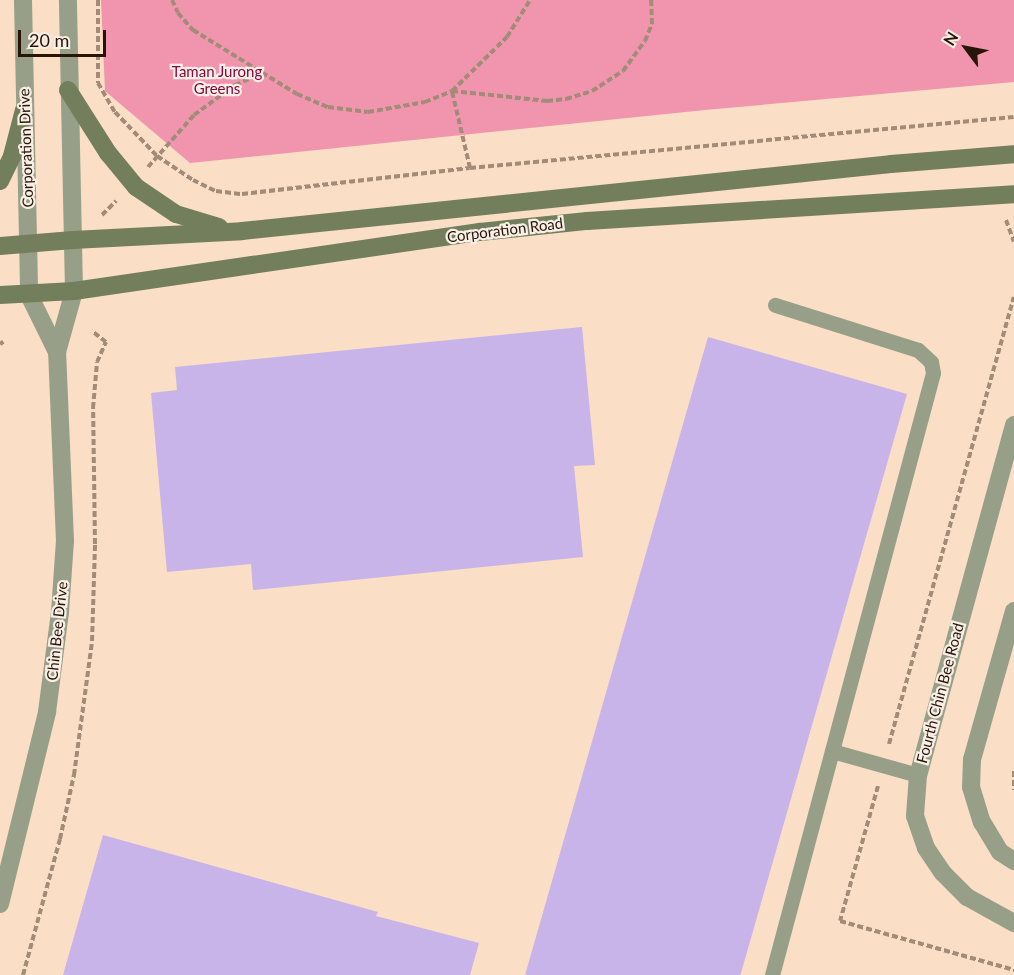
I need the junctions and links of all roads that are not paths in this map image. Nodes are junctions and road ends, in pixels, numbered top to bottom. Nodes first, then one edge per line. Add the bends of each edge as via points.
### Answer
1 (23, 0) edge
2 (68, 0) edge
3 (68, 90) junction
4 (24, 110) junction
5 (1014, 154) edge
6 (0, 182) edge
7 (1014, 194) edge
8 (242, 231) junction
9 (73, 240) junction
10 (29, 244) junction
11 (0, 246) edge
12 (74, 291) junction
13 (0, 295) edge
14 (29, 295) junction
15 (775, 305) dead end
16 (57, 352) junction
17 (1014, 425) edge
18 (1014, 611) edge
19 (832, 751) junction
20 (918, 775) junction
21 (1014, 861) edge
22 (0, 904) edge
23 (1014, 923) edge
24 (772, 975) edge

1 - 4 street, Corporation Drive
2 - 3 street
3 - 8 main road via 108,153 136,187 176,214
3 - 9 street
4 - 6 main road via 12,156
4 - 10 street, Corporation Drive
5 - 8 main road, Corporation Road
7 - 12 main road, Corporation Road via 575,222 480,232
8 - 9 main road, Corporation Road
9 - 10 main road, Corporation Road
9 - 12 street
10 - 11 main road, Corporation Road
10 - 14 street, Corporation Drive
12 - 14 main road, Corporation Road
12 - 16 street, Chin Bee Drive
13 - 14 main road, Corporation Road
14 - 16 street, Chin Bee Drive
15 - 19 lane via 918,350 931,362 933,373
16 - 22 street, Chin Bee Drive via 64,541 60,612 47,712
17 - 20 street, Fourth Chin Bee Road
18 - 21 street via 972,759 971,787 982,822 1000,852
19 - 20 lane
19 - 24 lane
20 - 23 street, Fourth Chin Bee Road via 915,816 926,848 943,873 967,897

